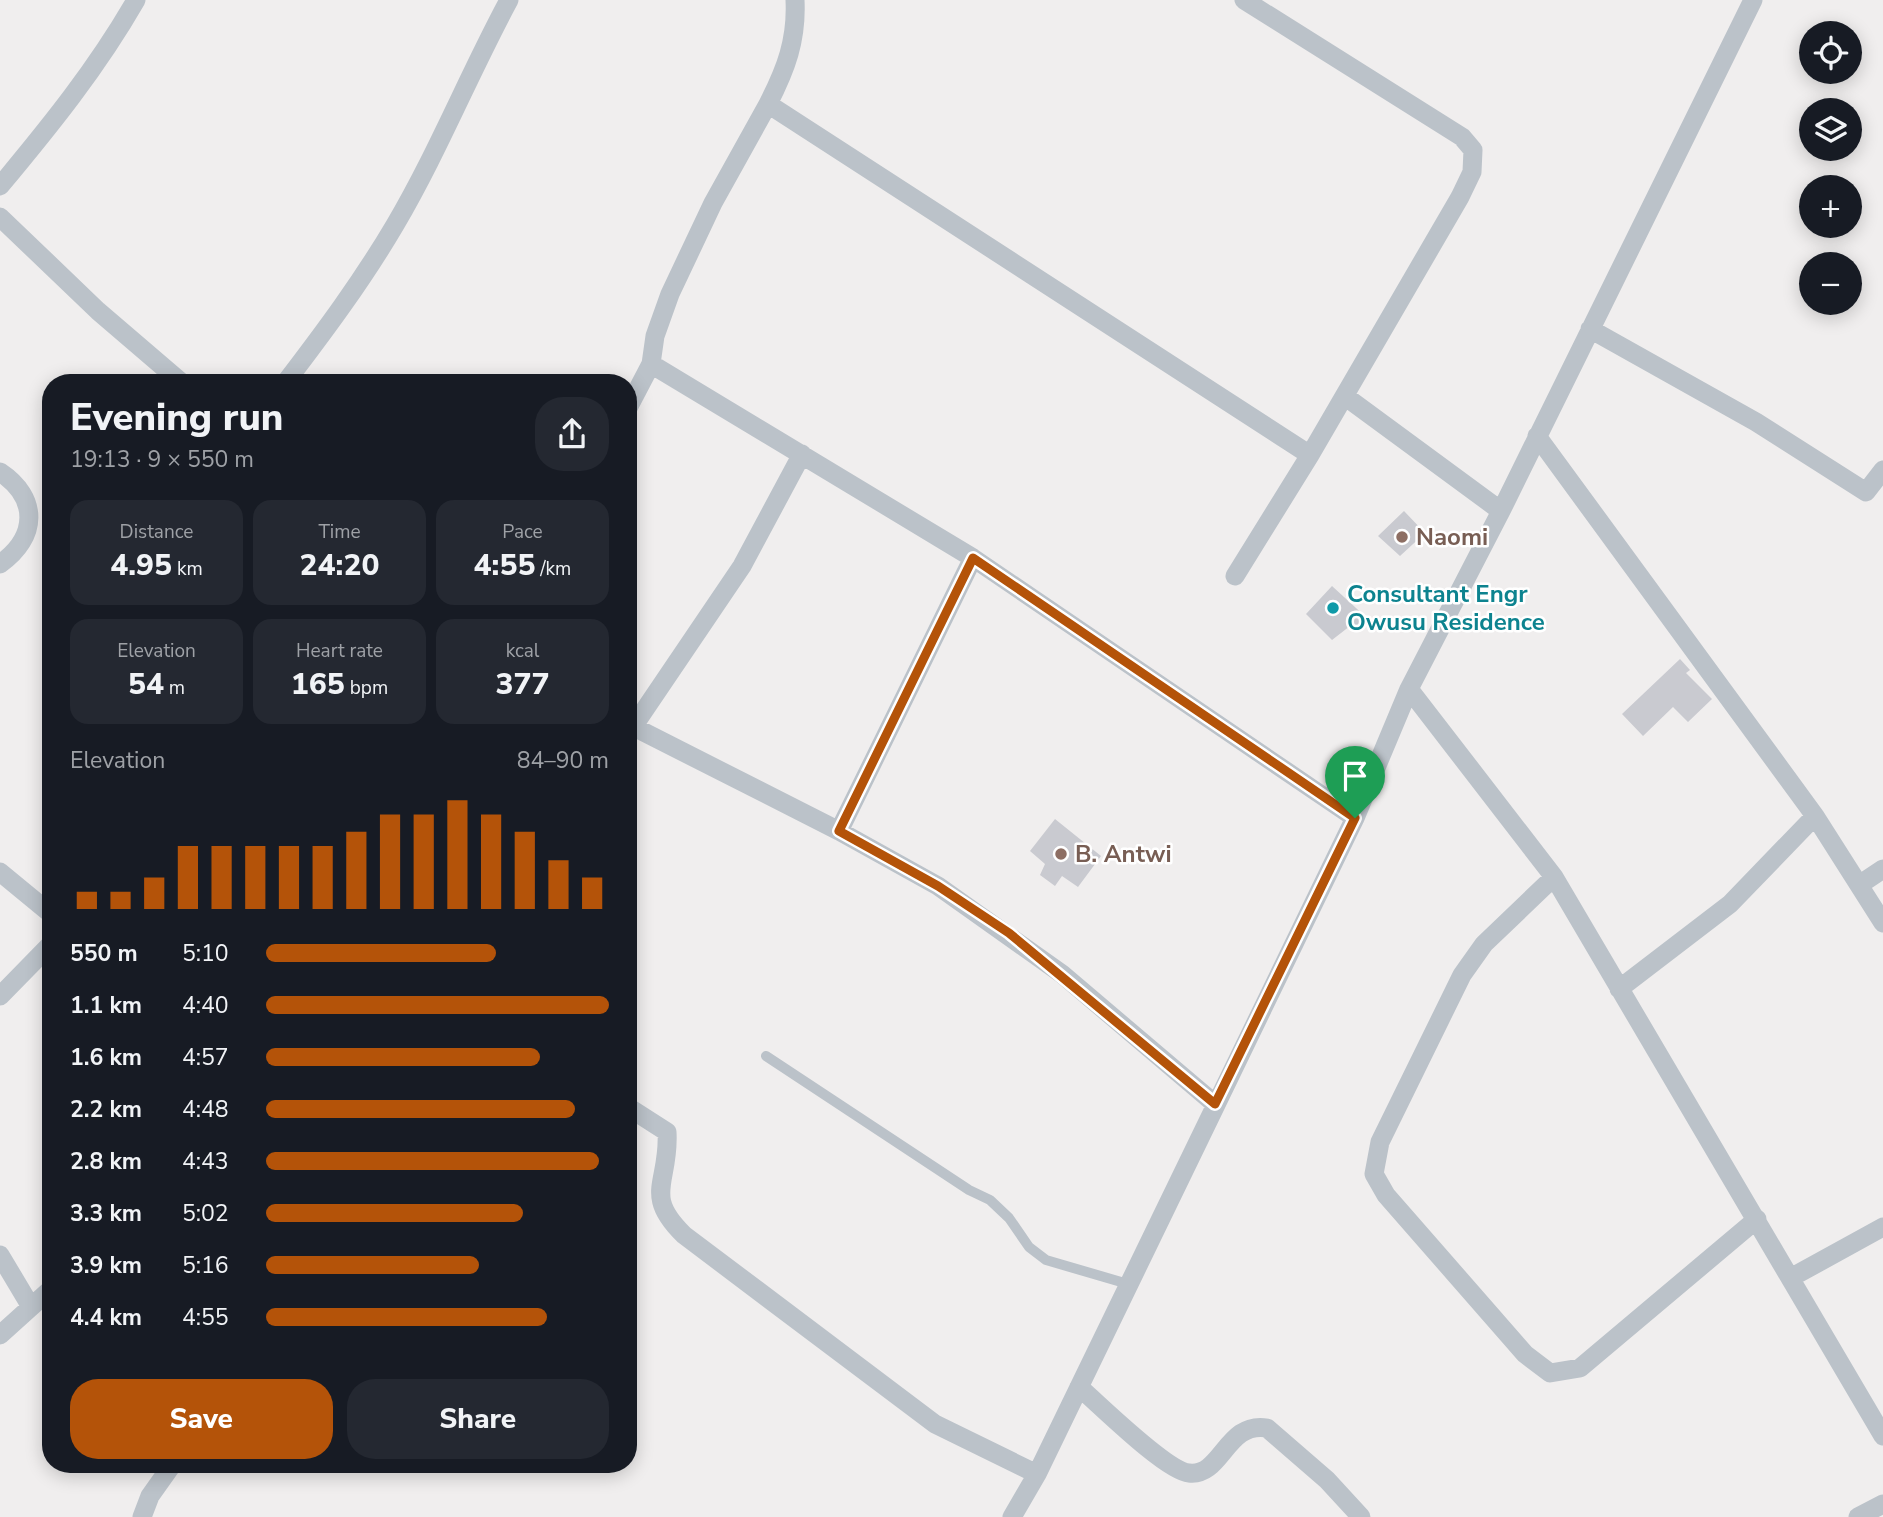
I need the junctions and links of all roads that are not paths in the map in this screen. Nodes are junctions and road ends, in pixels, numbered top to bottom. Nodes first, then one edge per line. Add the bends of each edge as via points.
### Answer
1 (136, 0) edge
2 (509, 0) edge
3 (795, 0) edge
4 (1244, 0) edge
5 (1753, 0) edge
6 (768, 104) junction
7 (0, 186) edge
8 (0, 217) edge
9 (1590, 329) junction
10 (651, 364) junction
11 (172, 374) edge
12 (292, 374) edge
13 (637, 391) edge
14 (1346, 397) junction
15 (1537, 436) junction
16 (802, 454) junction
17 (1310, 455) junction
18 (1883, 470) edge
19 (0, 472) edge
20 (1501, 511) junction
21 (973, 558) junction
22 (0, 564) edge
23 (1235, 576) dead end
24 (1409, 689) junction
25 (637, 716) edge
26 (637, 728) edge
27 (1815, 816) junction
28 (1355, 818) junction
29 (839, 831) junction
30 (1883, 869) edge
31 (0, 872) edge
32 (1554, 877) junction
33 (1859, 885) junction
34 (42, 907) edge
35 (1883, 923) edge
36 (42, 953) edge
37 (1619, 989) junction
38 (0, 996) edge
39 (766, 1056) dead end
40 (1215, 1104) junction
41 (637, 1113) edge
42 (1757, 1219) junction
43 (1883, 1227) edge
44 (0, 1255) edge
45 (1792, 1277) junction
46 (1128, 1284) junction
47 (42, 1297) edge
48 (31, 1307) junction
49 (0, 1335) edge
50 (1079, 1387) junction
51 (1883, 1436) edge
52 (166, 1473) edge
53 (1037, 1474) junction
54 (1883, 1504) edge
55 (142, 1517) edge
56 (1012, 1517) edge
57 (1361, 1517) edge
58 (1858, 1517) edge

1 - 7 street via 105,54
2 - 12 street via 395,225
3 - 6 street via 789,60
4 - 14 street via 1462,137 1473,150 1472,172 1460,197
5 - 9 street
6 - 10 street via 670,294
6 - 17 street
8 - 11 street
9 - 15 street
9 - 18 street via 1756,422 1866,492
10 - 13 street
10 - 16 street
14 - 17 street
14 - 20 street
15 - 20 street
15 - 27 street
16 - 21 street
16 - 25 street via 742,566
17 - 23 street
19 - 22 street via 26,500 31,519 27,534
20 - 24 street
21 - 28 street
21 - 29 street
24 - 28 street
24 - 32 street
26 - 29 street
27 - 33 street
27 - 37 street via 1730,904
28 - 40 street
29 - 40 street via 938,886 1009,933
30 - 33 street
31 - 34 street
32 - 37 street
32 - 42 street via 1484,944 1462,975 1380,1142 1374,1174 1385,1195 1525,1353 1550,1373 1580,1367
33 - 35 street
36 - 38 street
37 - 42 street
39 - 46 lane via 990,1200 1009,1217 1029,1247 1046,1260
40 - 46 street
41 - 53 street via 667,1132 668,1154 659,1199 665,1216 684,1235 935,1424
42 - 45 street
43 - 45 street
44 - 48 street
45 - 51 street
46 - 50 street
47 - 48 street
48 - 49 street
50 - 53 street
50 - 57 street via 1156,1455 1188,1474 1203,1471 1240,1432 1254,1426 1267,1428
52 - 55 street
53 - 56 street
54 - 58 street

